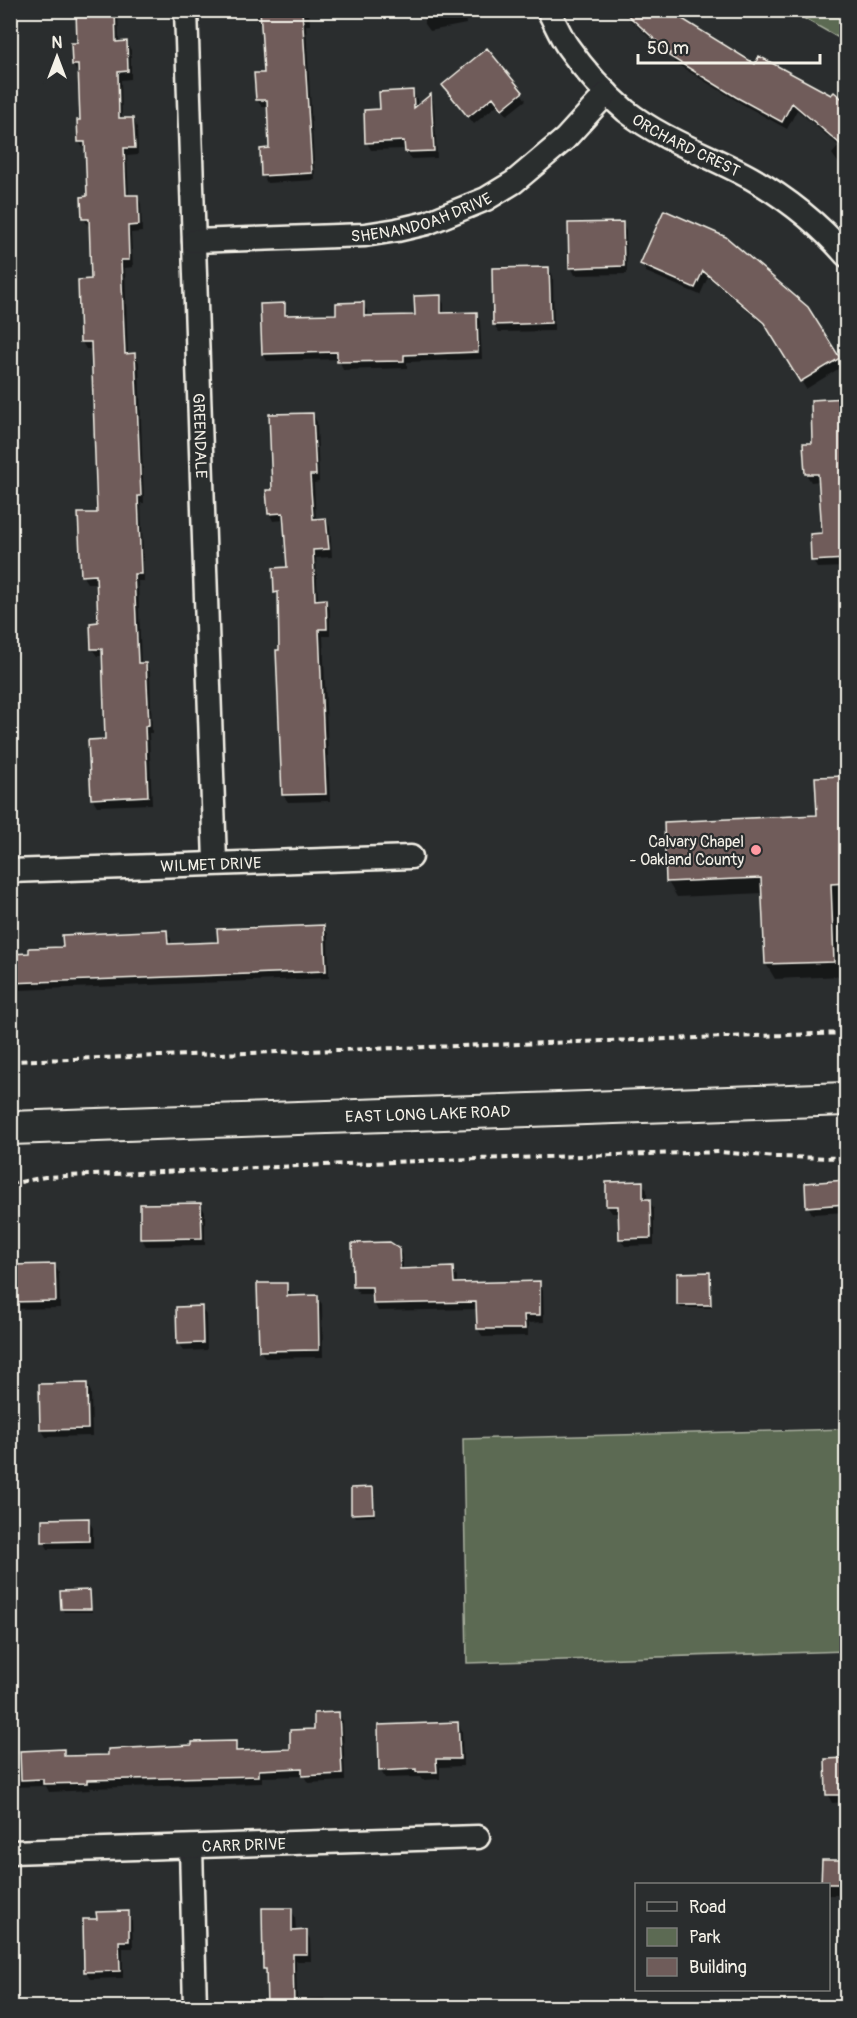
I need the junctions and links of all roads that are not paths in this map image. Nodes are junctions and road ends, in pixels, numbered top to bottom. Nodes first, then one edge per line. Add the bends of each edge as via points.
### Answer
1 (186, 10) edge
2 (548, 10) edge
3 (607, 93) junction
4 (194, 241) junction
5 (846, 255) edge
6 (411, 857) dead end
7 (215, 862) junction
8 (10, 871) edge
9 (846, 1099) edge
10 (10, 1128) edge
11 (478, 1837) dead end
12 (191, 1847) junction
13 (10, 1852) edge
14 (195, 2007) edge

1 - 4 street, GREENDALE
2 - 3 street, ORCHARD CREST via 567,46
3 - 4 street, SHENANDOAH DRIVE via 565,139 514,182 486,199 435,220 365,235
3 - 5 street, ORCHARD CREST via 659,133 777,193 804,212
4 - 7 street, GREENDALE
6 - 7 street, WILMET DRIVE
7 - 8 street, WILMET DRIVE
9 - 10 main road, EAST LONG LAKE ROAD
11 - 12 street, CARR DRIVE
12 - 13 street, CARR DRIVE
12 - 14 street

